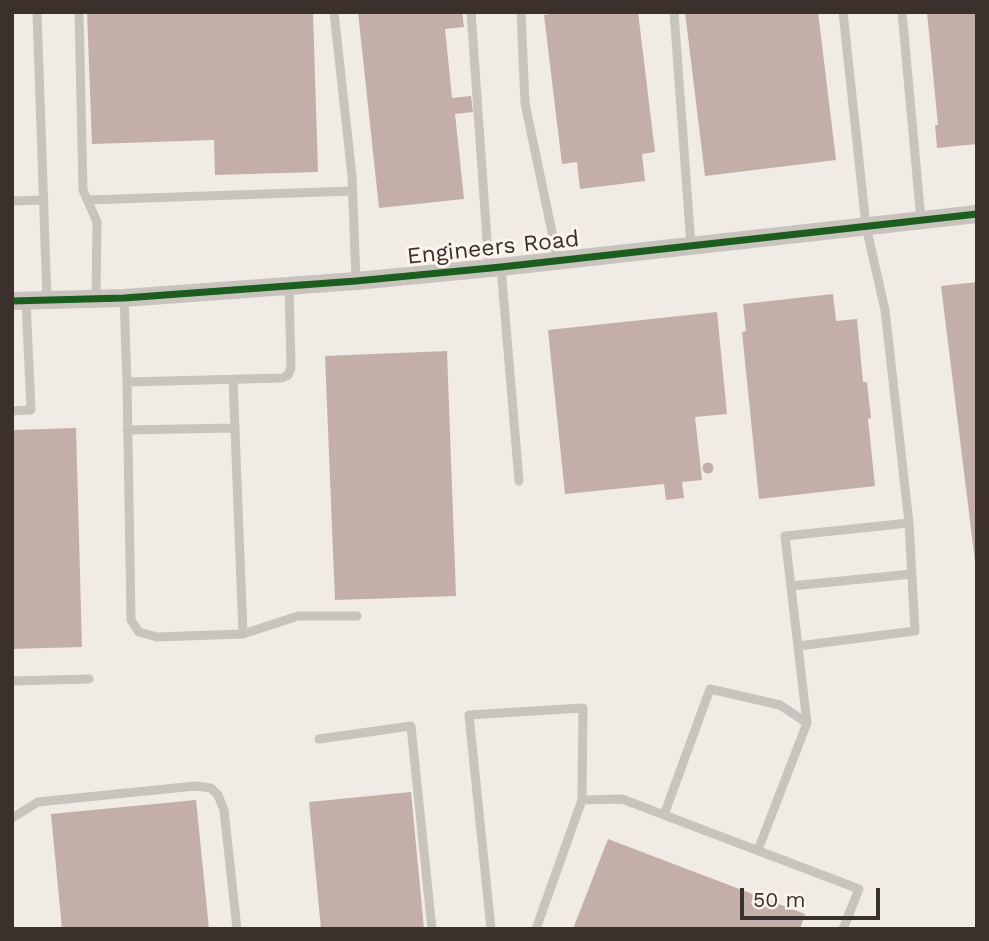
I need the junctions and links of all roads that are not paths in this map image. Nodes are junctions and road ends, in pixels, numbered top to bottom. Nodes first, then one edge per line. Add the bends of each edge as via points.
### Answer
1 (37, 12) edge
2 (79, 12) edge
3 (334, 12) edge
4 (471, 12) edge
5 (520, 12) edge
6 (674, 12) edge
7 (843, 12) edge
8 (902, 12) edge
9 (352, 191) junction
10 (44, 200) junction
11 (88, 200) junction
12 (12, 201) edge
13 (977, 214) edge
14 (920, 220) junction
15 (866, 226) junction
16 (691, 246) junction
17 (558, 261) junction
18 (495, 268) junction
19 (356, 281) junction
20 (289, 287) junction
21 (96, 298) junction
22 (124, 298) junction
23 (47, 300) junction
24 (19, 301) edge
25 (233, 379) junction
26 (127, 382) junction
27 (12, 411) edge
28 (235, 428) junction
29 (127, 430) junction
30 (519, 481) dead end
31 (909, 523) junction
32 (912, 575) junction
33 (791, 586) junction
34 (357, 616) dead end
35 (243, 634) junction
36 (798, 646) junction
37 (89, 679) dead end
38 (12, 681) edge
39 (807, 723) junction
40 (319, 739) dead end
41 (582, 800) junction
42 (664, 815) junction
43 (12, 818) edge
44 (758, 850) junction
45 (237, 929) edge
46 (432, 929) edge
47 (491, 929) edge
48 (536, 929) edge
49 (843, 929) edge

1 - 10 lane
2 - 11 lane via 83,190
3 - 9 lane
4 - 18 lane
5 - 17 lane via 525,103
6 - 16 lane
7 - 15 lane
8 - 14 lane
9 - 11 lane
9 - 19 lane
10 - 12 lane
10 - 23 lane
11 - 21 lane via 97,222
13 - 14 street, Engineers Road
14 - 15 street, Engineers Road
15 - 16 street, Engineers Road
15 - 31 lane via 885,310
16 - 17 street, Engineers Road
17 - 18 street, Engineers Road
18 - 19 street, Engineers Road
18 - 30 lane
19 - 20 street, Engineers Road
20 - 22 street, Engineers Road
20 - 25 lane via 288,375
21 - 22 street, Engineers Road
21 - 23 street, Engineers Road
22 - 26 lane
23 - 24 street, Engineers Road
24 - 27 lane via 31,410
25 - 26 lane
25 - 28 lane
26 - 29 lane
28 - 29 lane
28 - 35 lane
29 - 35 lane via 131,620 139,632 156,637
31 - 32 lane
31 - 33 lane via 785,536
32 - 33 lane
32 - 36 lane via 915,631
33 - 36 lane
34 - 35 lane via 298,617
36 - 39 lane
37 - 38 lane
39 - 42 lane via 780,705 710,689
39 - 44 lane
40 - 46 lane via 411,726
41 - 42 lane via 622,799
41 - 47 lane via 583,708 469,715
41 - 48 lane
42 - 44 lane
43 - 45 lane via 38,802 211,788 224,810
44 - 49 lane via 859,889

